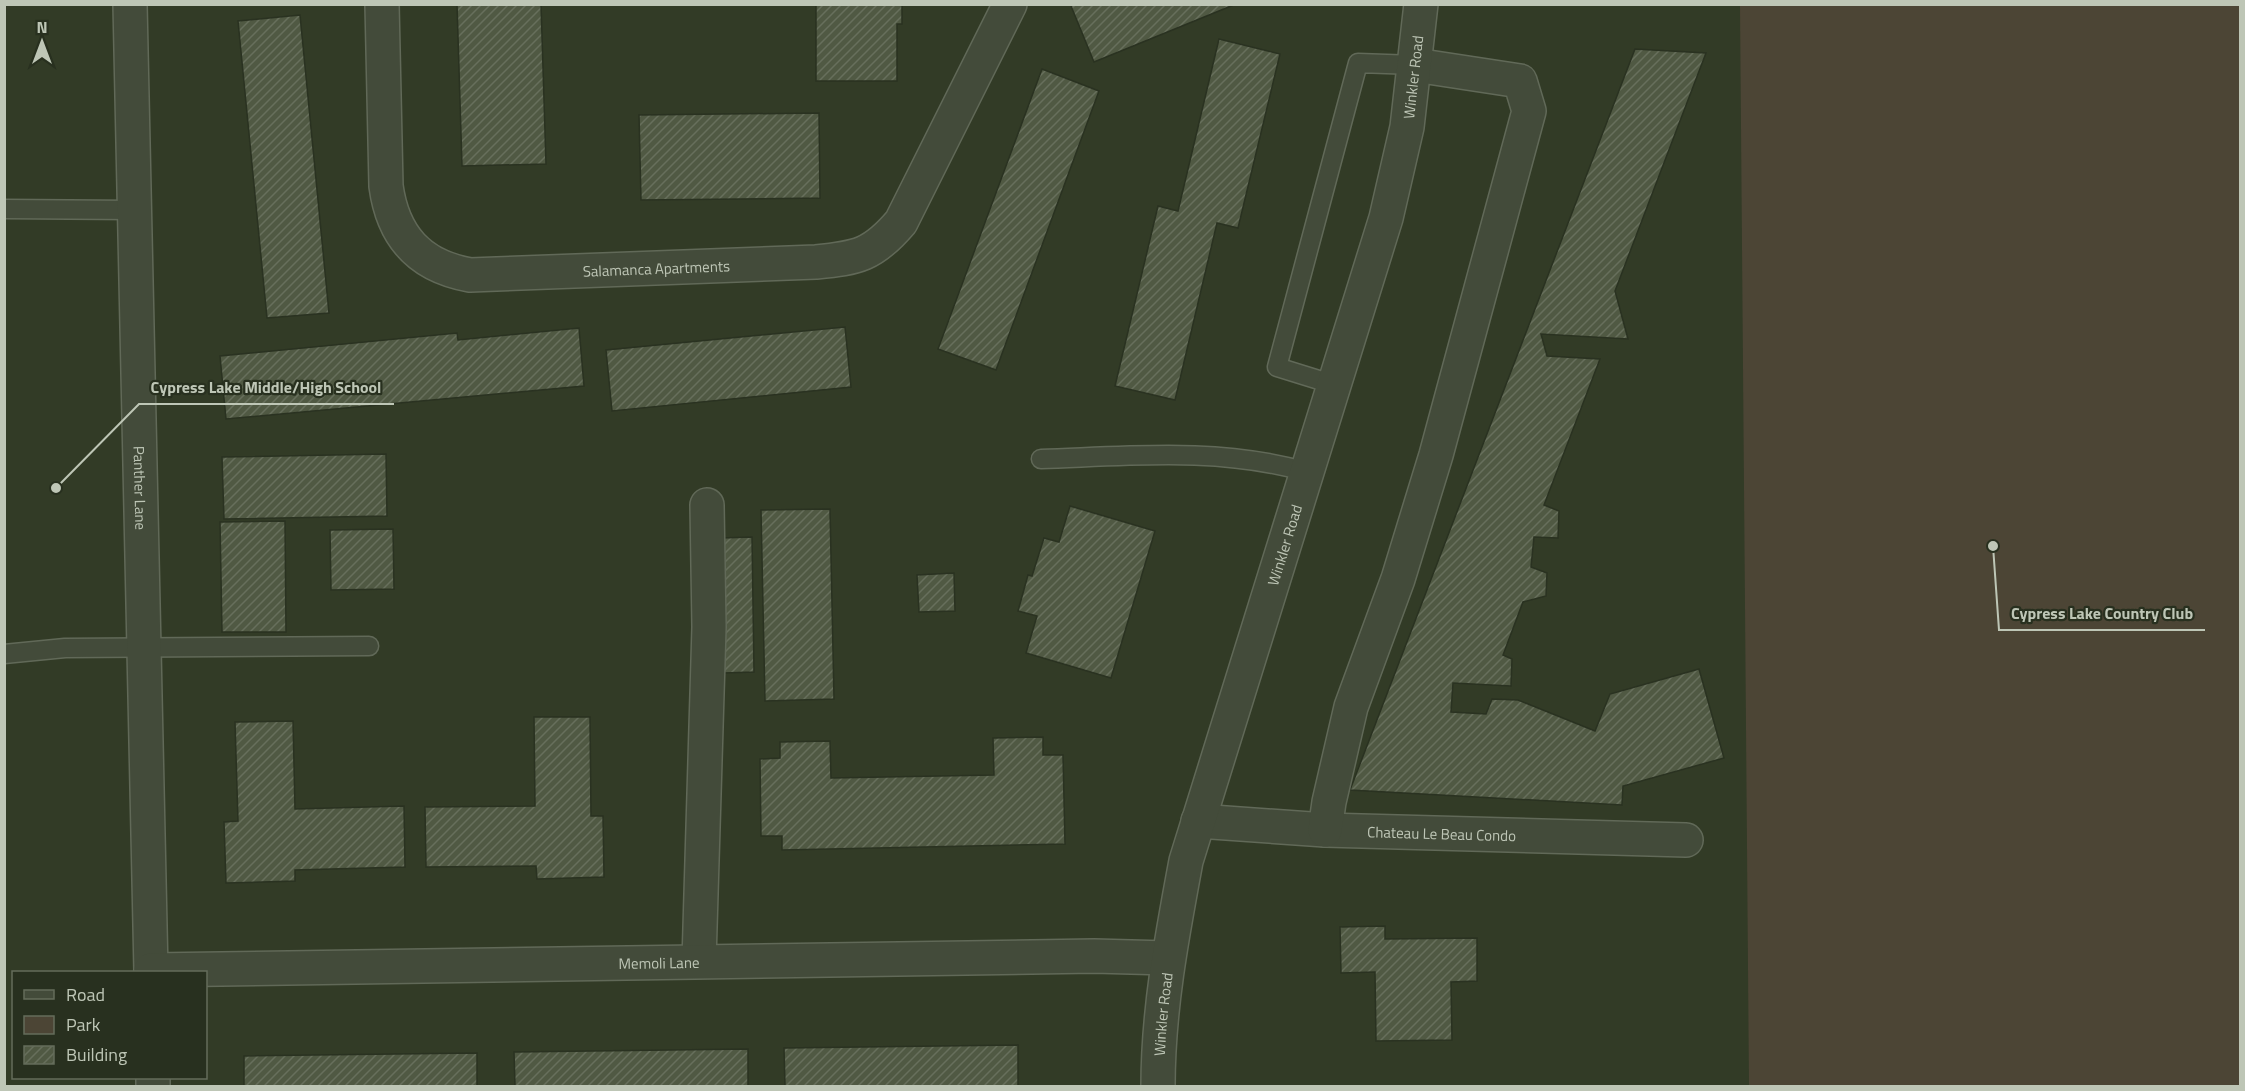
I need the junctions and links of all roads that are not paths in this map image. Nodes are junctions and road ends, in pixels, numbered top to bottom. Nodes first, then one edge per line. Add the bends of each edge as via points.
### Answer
1 (130, 4) edge
2 (382, 4) edge
3 (1010, 4) edge
4 (1422, 4) edge
5 (1415, 65) junction
6 (4, 210) edge
7 (134, 210) junction
8 (1335, 385) junction
9 (1041, 459) dead end
10 (1307, 472) junction
11 (707, 505) dead end
12 (143, 646) junction
13 (369, 646) dead end
14 (4, 654) edge
15 (1198, 821) junction
16 (1325, 830) junction
17 (1686, 840) dead end
18 (1167, 958) junction
19 (699, 961) junction
20 (151, 971) edge
21 (1158, 1086) edge

1 - 7 street, Panther Lane
2 - 3 street, Salamanca Apartments via 389,209 411,246 428,261 447,271 471,275 816,262 863,255 884,243 901,222
4 - 5 street, Winkler Road
5 - 8 street, Winkler Road via 1407,126 1386,218
5 - 8 lane via 1358,63 1277,367
5 - 16 street via 1520,81 1529,111 1432,466 1398,579 1351,707
6 - 7 lane
7 - 12 street, Panther Lane
8 - 10 street, Winkler Road
9 - 10 lane via 1189,454 1250,458
10 - 15 street, Winkler Road
11 - 19 street via 709,627
12 - 13 lane
12 - 14 lane
12 - 20 street, Panther Lane
15 - 16 street, Chateau Le Beau Condo
15 - 18 street, Winkler Road
16 - 17 street, Chateau Le Beau Condo
18 - 19 street, Memoli Lane
18 - 21 street, Winkler Road
19 - 20 street, Memoli Lane

